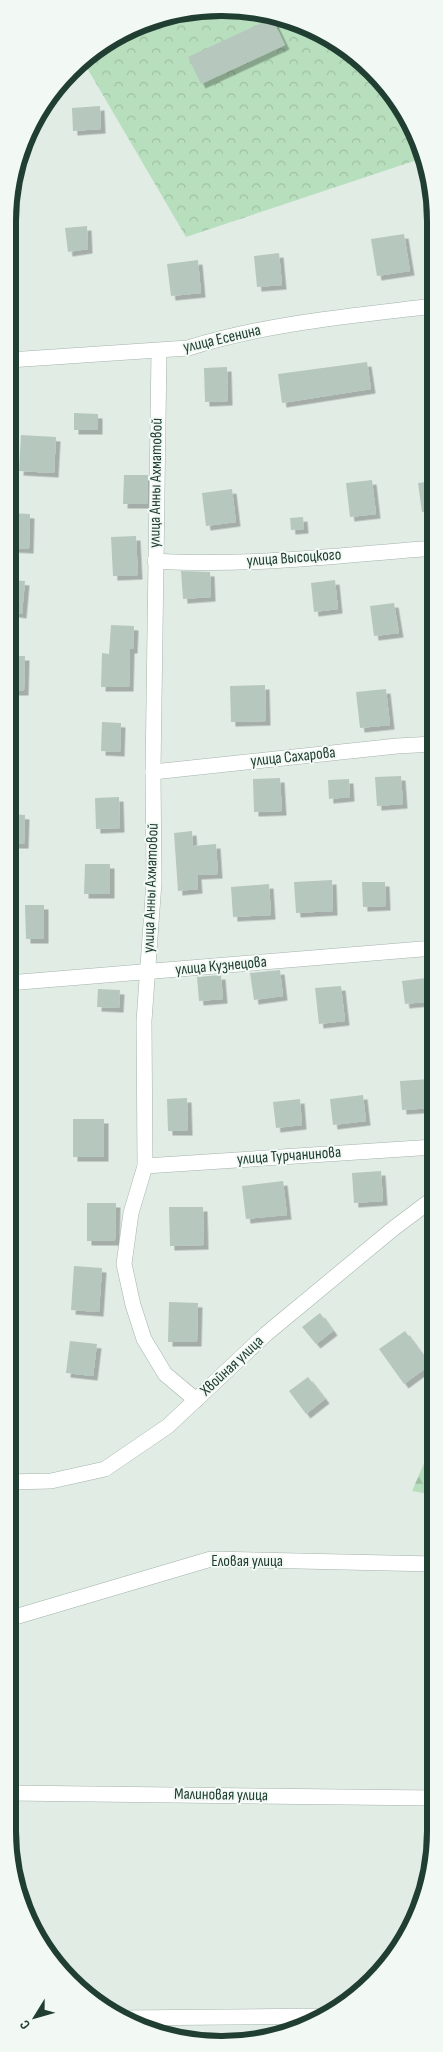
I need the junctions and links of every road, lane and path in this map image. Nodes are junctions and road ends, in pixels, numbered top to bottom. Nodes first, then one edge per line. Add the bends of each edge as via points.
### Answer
1 (427, 307) edge
2 (158, 351) junction
3 (16, 360) edge
4 (427, 549) edge
5 (155, 561) junction
6 (427, 744) edge
7 (153, 772) junction
8 (427, 949) edge
9 (148, 973) junction
10 (16, 982) edge
11 (427, 1147) edge
12 (145, 1166) junction
13 (427, 1203) edge
14 (196, 1400) junction
15 (16, 1482) edge
16 (427, 1564) edge
17 (16, 1617) edge
18 (16, 1793) edge
19 (427, 1798) edge
20 (309, 2016) edge
21 (138, 2018) edge

1 - 2 street, улица Есенина via 308,321 188,348
2 - 3 street, улица Есенина
2 - 5 street, улица Анны Ахматовой
4 - 5 street, улица Высоцкого via 192,564
5 - 7 street, улица Анны Ахматовой
6 - 7 street, улица Сахарова
7 - 9 street, улица Анны Ахматовой via 154,882
8 - 9 street, улица Кузнецова
9 - 10 street, улица Кузнецова
9 - 12 street, улица Анны Ахматовой via 144,1021
11 - 12 street, улица Турчанинова
12 - 14 street, улица Анны Ахматовой via 131,1213 124,1264 144,1339 165,1374
13 - 14 street, Хвойная улица via 266,1334
14 - 15 street, Хвойная улица via 168,1426 105,1470 51,1481
16 - 17 street, Еловая улица via 211,1559
18 - 19 street, Малиновая улица
20 - 21 street

